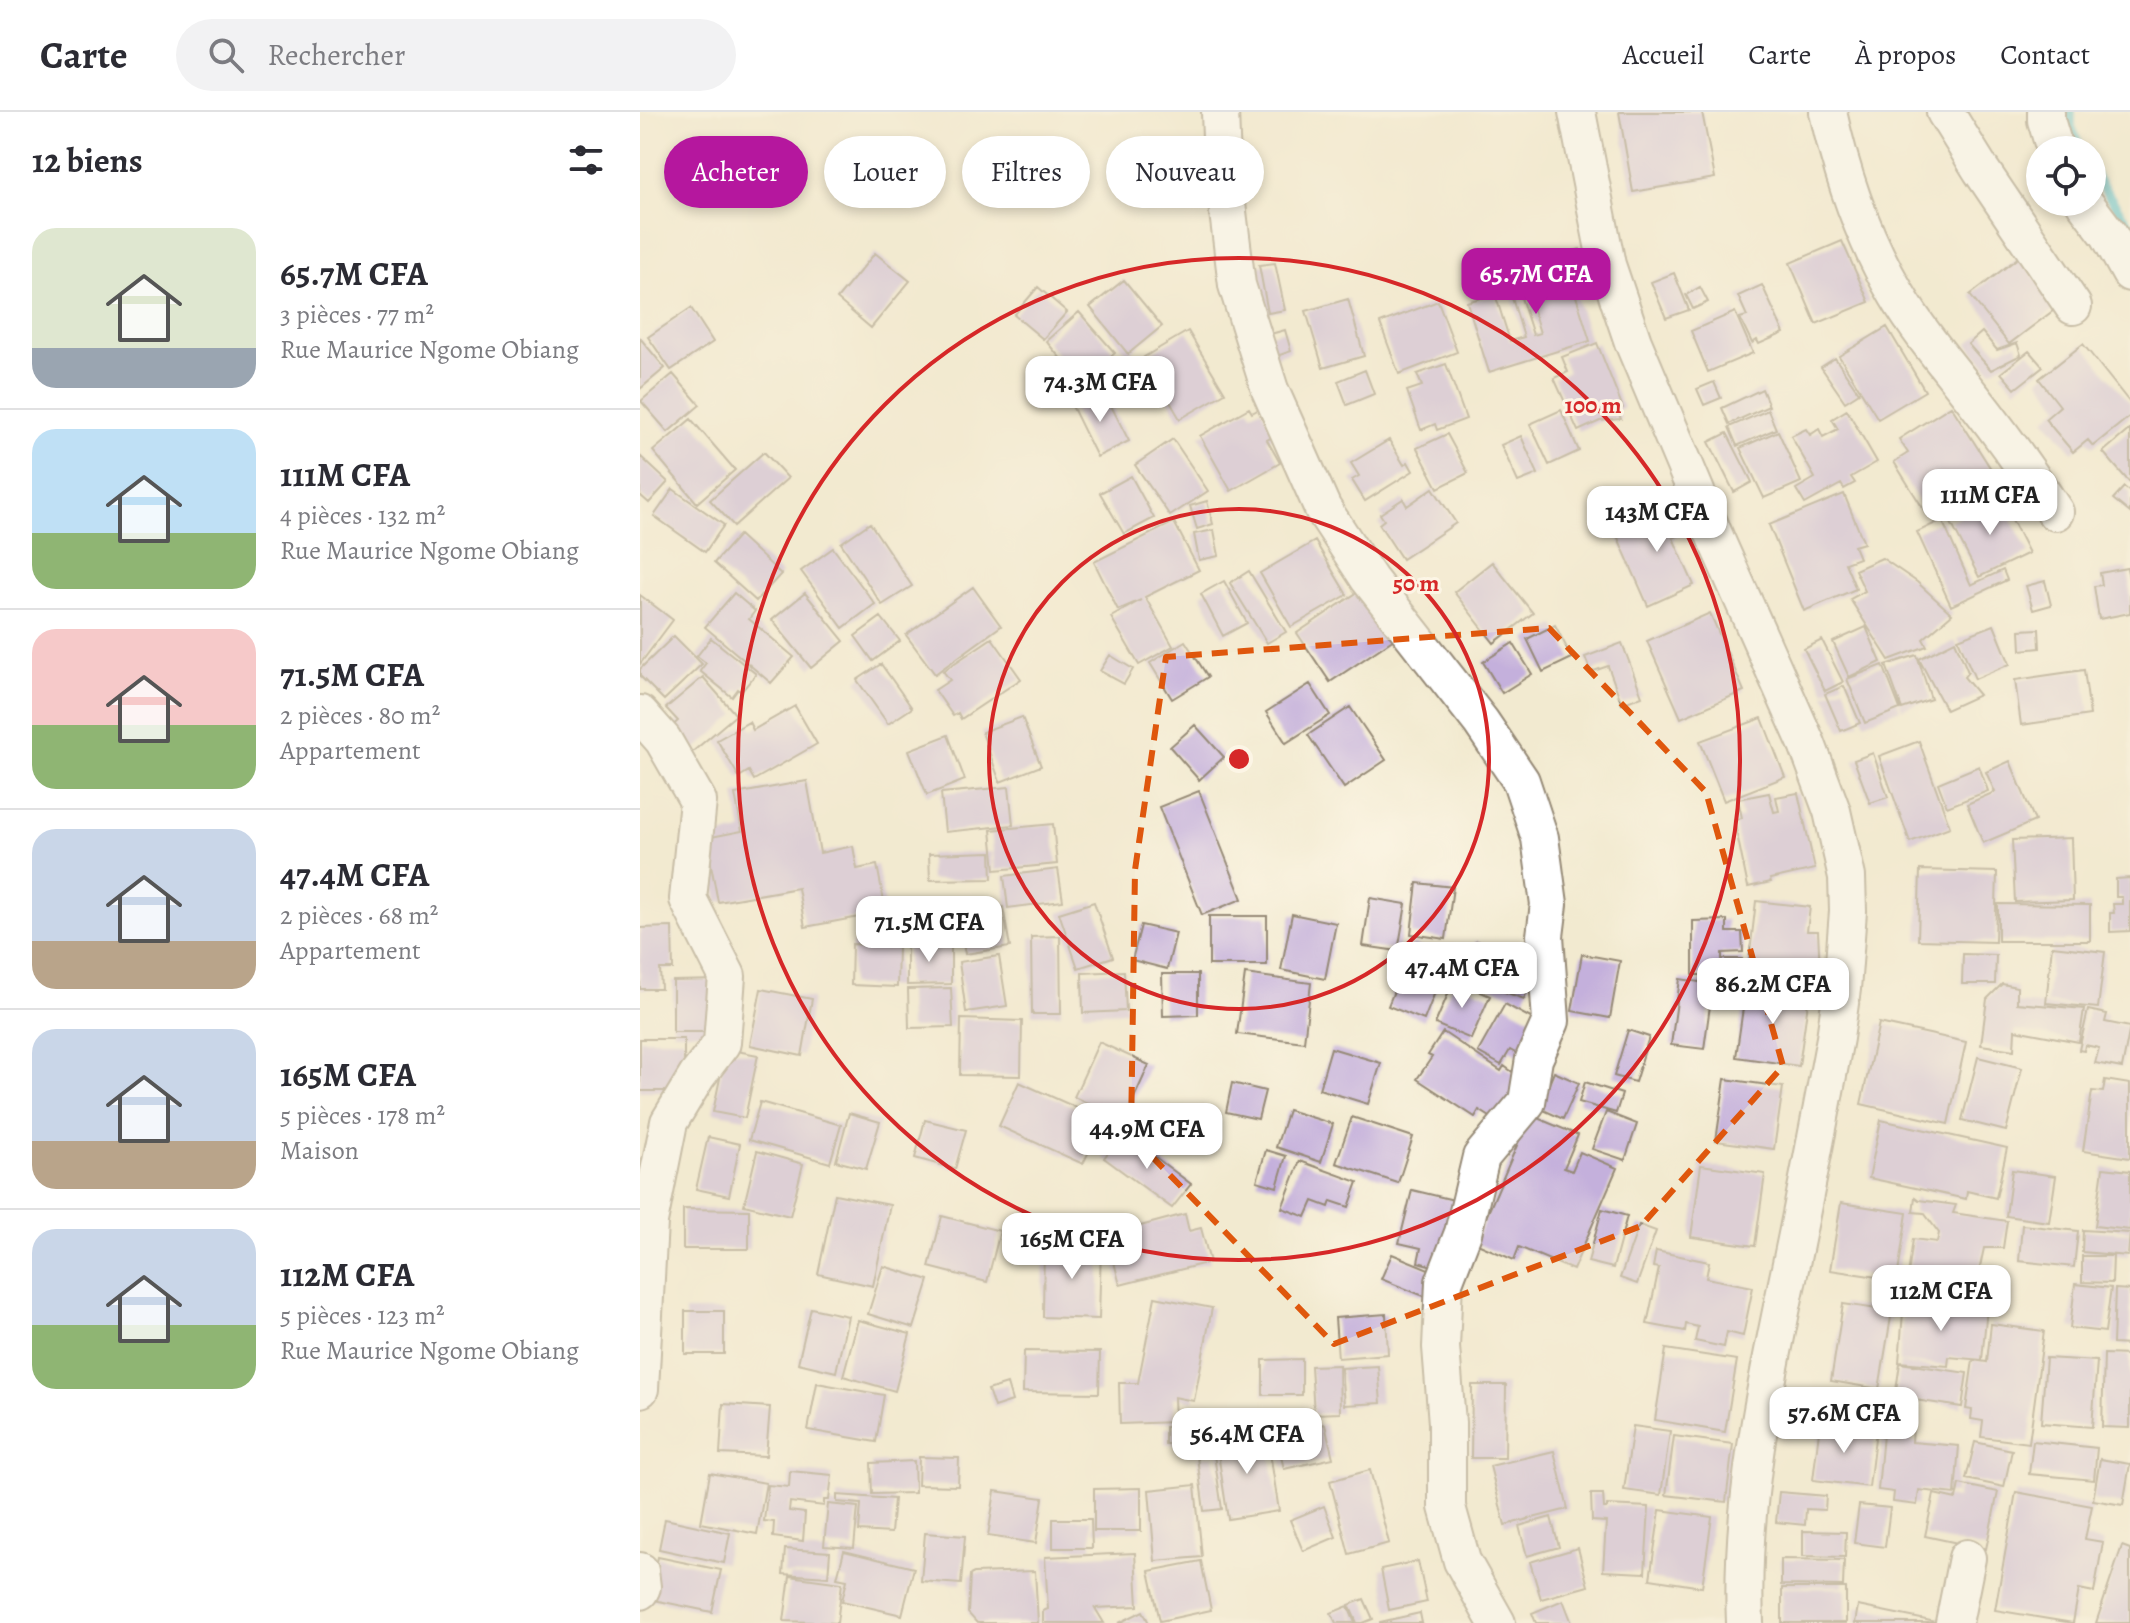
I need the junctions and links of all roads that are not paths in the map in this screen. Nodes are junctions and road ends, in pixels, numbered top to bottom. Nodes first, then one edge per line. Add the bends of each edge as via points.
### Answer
1 (1220, 112) edge
2 (1577, 112) edge
3 (1828, 112) edge
4 (1945, 112) edge
5 (2046, 112) edge
6 (2051, 136) edge
7 (2095, 216) edge
8 (2130, 273) edge
9 (2073, 306) dead end
10 (2055, 512) dead end
11 (640, 714) edge
12 (640, 1389) edge
13 (1967, 1558) dead end
14 (640, 1571) edge
15 (640, 1591) edge
16 (1497, 1623) edge
17 (1745, 1623) edge
18 (1954, 1623) edge

1 - 16 street via 1237,285 1270,390 1323,509 1369,579 1521,781 1540,838 1549,904 1545,936 1551,1021 1534,1059 1527,1102 1481,1157 1463,1233 1444,1282 1447,1507 1462,1561
2 - 17 street via 1607,265 1633,342 1807,744 1832,811 1847,877 1844,975 1835,1038 1755,1444
3 - 10 street via 1855,207 1897,296
4 - 9 street
5 - 6 street
7 - 8 street
11 - 12 street via 663,740 698,801 688,899 727,976 722,1043 669,1122 649,1222
13 - 18 street
14 - 15 street

